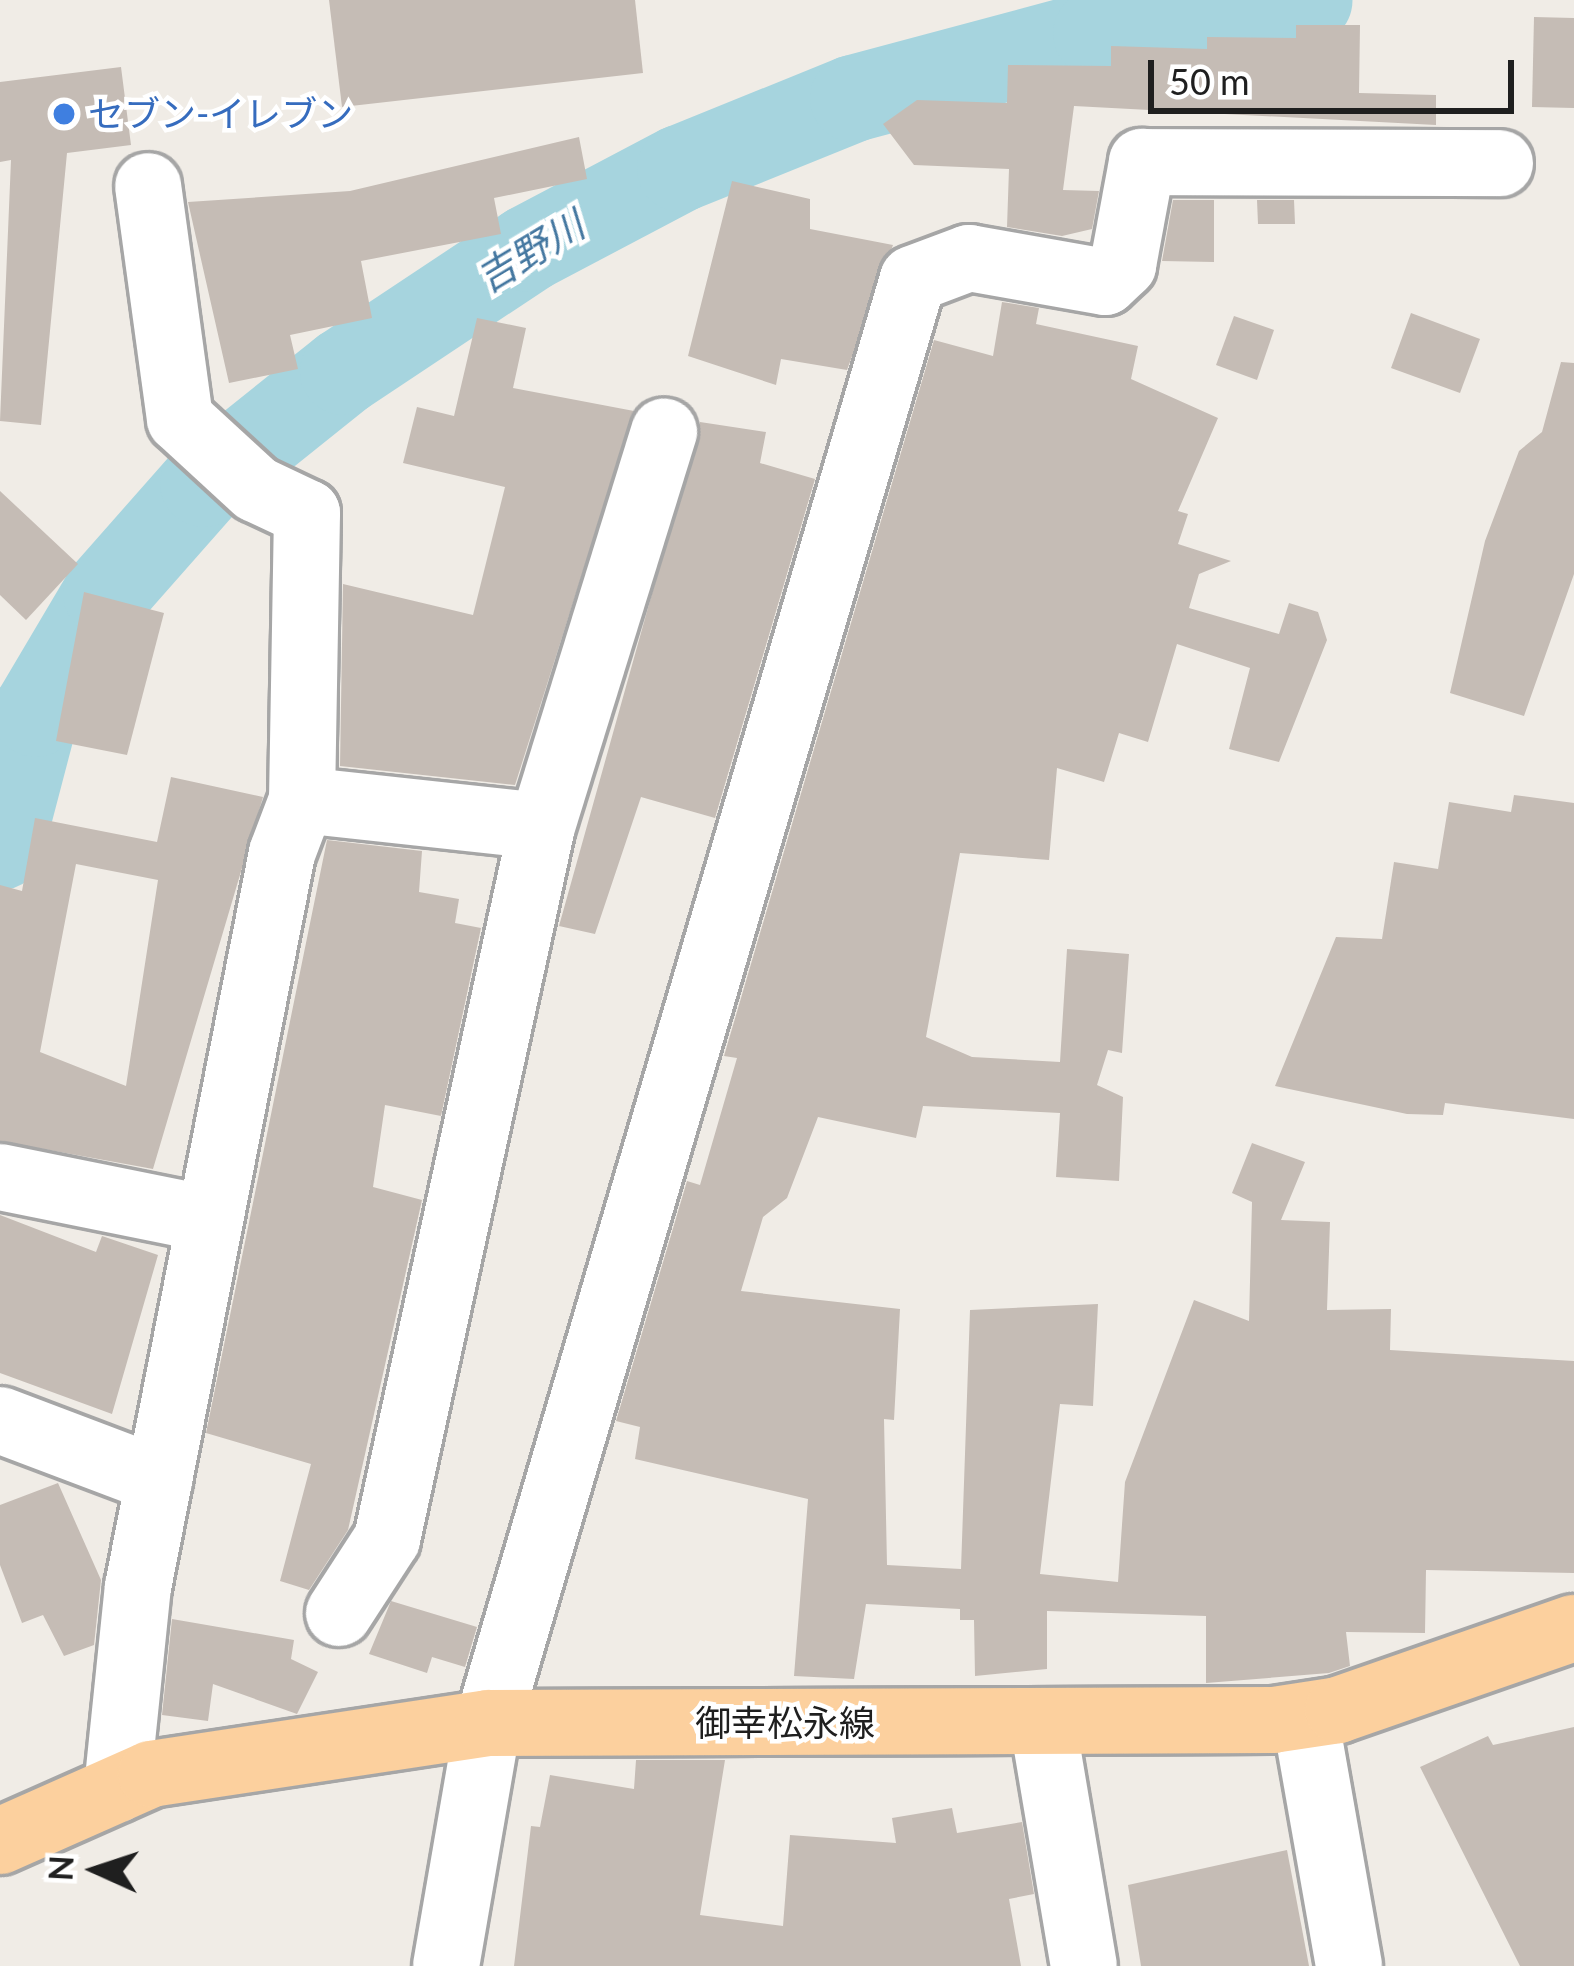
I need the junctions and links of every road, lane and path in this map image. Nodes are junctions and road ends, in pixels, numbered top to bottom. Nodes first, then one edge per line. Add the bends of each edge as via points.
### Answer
1 (1500, 164) dead end
2 (148, 186) dead end
3 (664, 431) dead end
4 (302, 800) junction
5 (542, 826) junction
6 (0, 1178) edge
7 (208, 1219) junction
8 (0, 1420) edge
9 (159, 1480) junction
10 (339, 1613) dead end
11 (1574, 1628) edge
12 (1305, 1716) junction
13 (488, 1723) junction
14 (1043, 1724) junction
15 (118, 1790) junction
16 (0, 1841) edge
17 (446, 1966) edge
18 (1084, 1966) edge
19 (1349, 1966) edge

1 - 13 street via 1142,162 1123,265 1105,283 969,259 913,278
2 - 4 street via 180,419 256,488 307,513
3 - 5 street
4 - 5 street
4 - 7 street via 282,853
5 - 10 street via 387,1540
6 - 7 street
7 - 9 street
8 - 9 street
9 - 15 street
11 - 12 main road, 御幸松永線
12 - 14 main road, 御幸松永線
12 - 19 street
13 - 14 main road, 御幸松永線
13 - 15 main road, 御幸松永線 via 151,1774
13 - 17 street
14 - 18 street
15 - 16 main road, 御幸松永線

